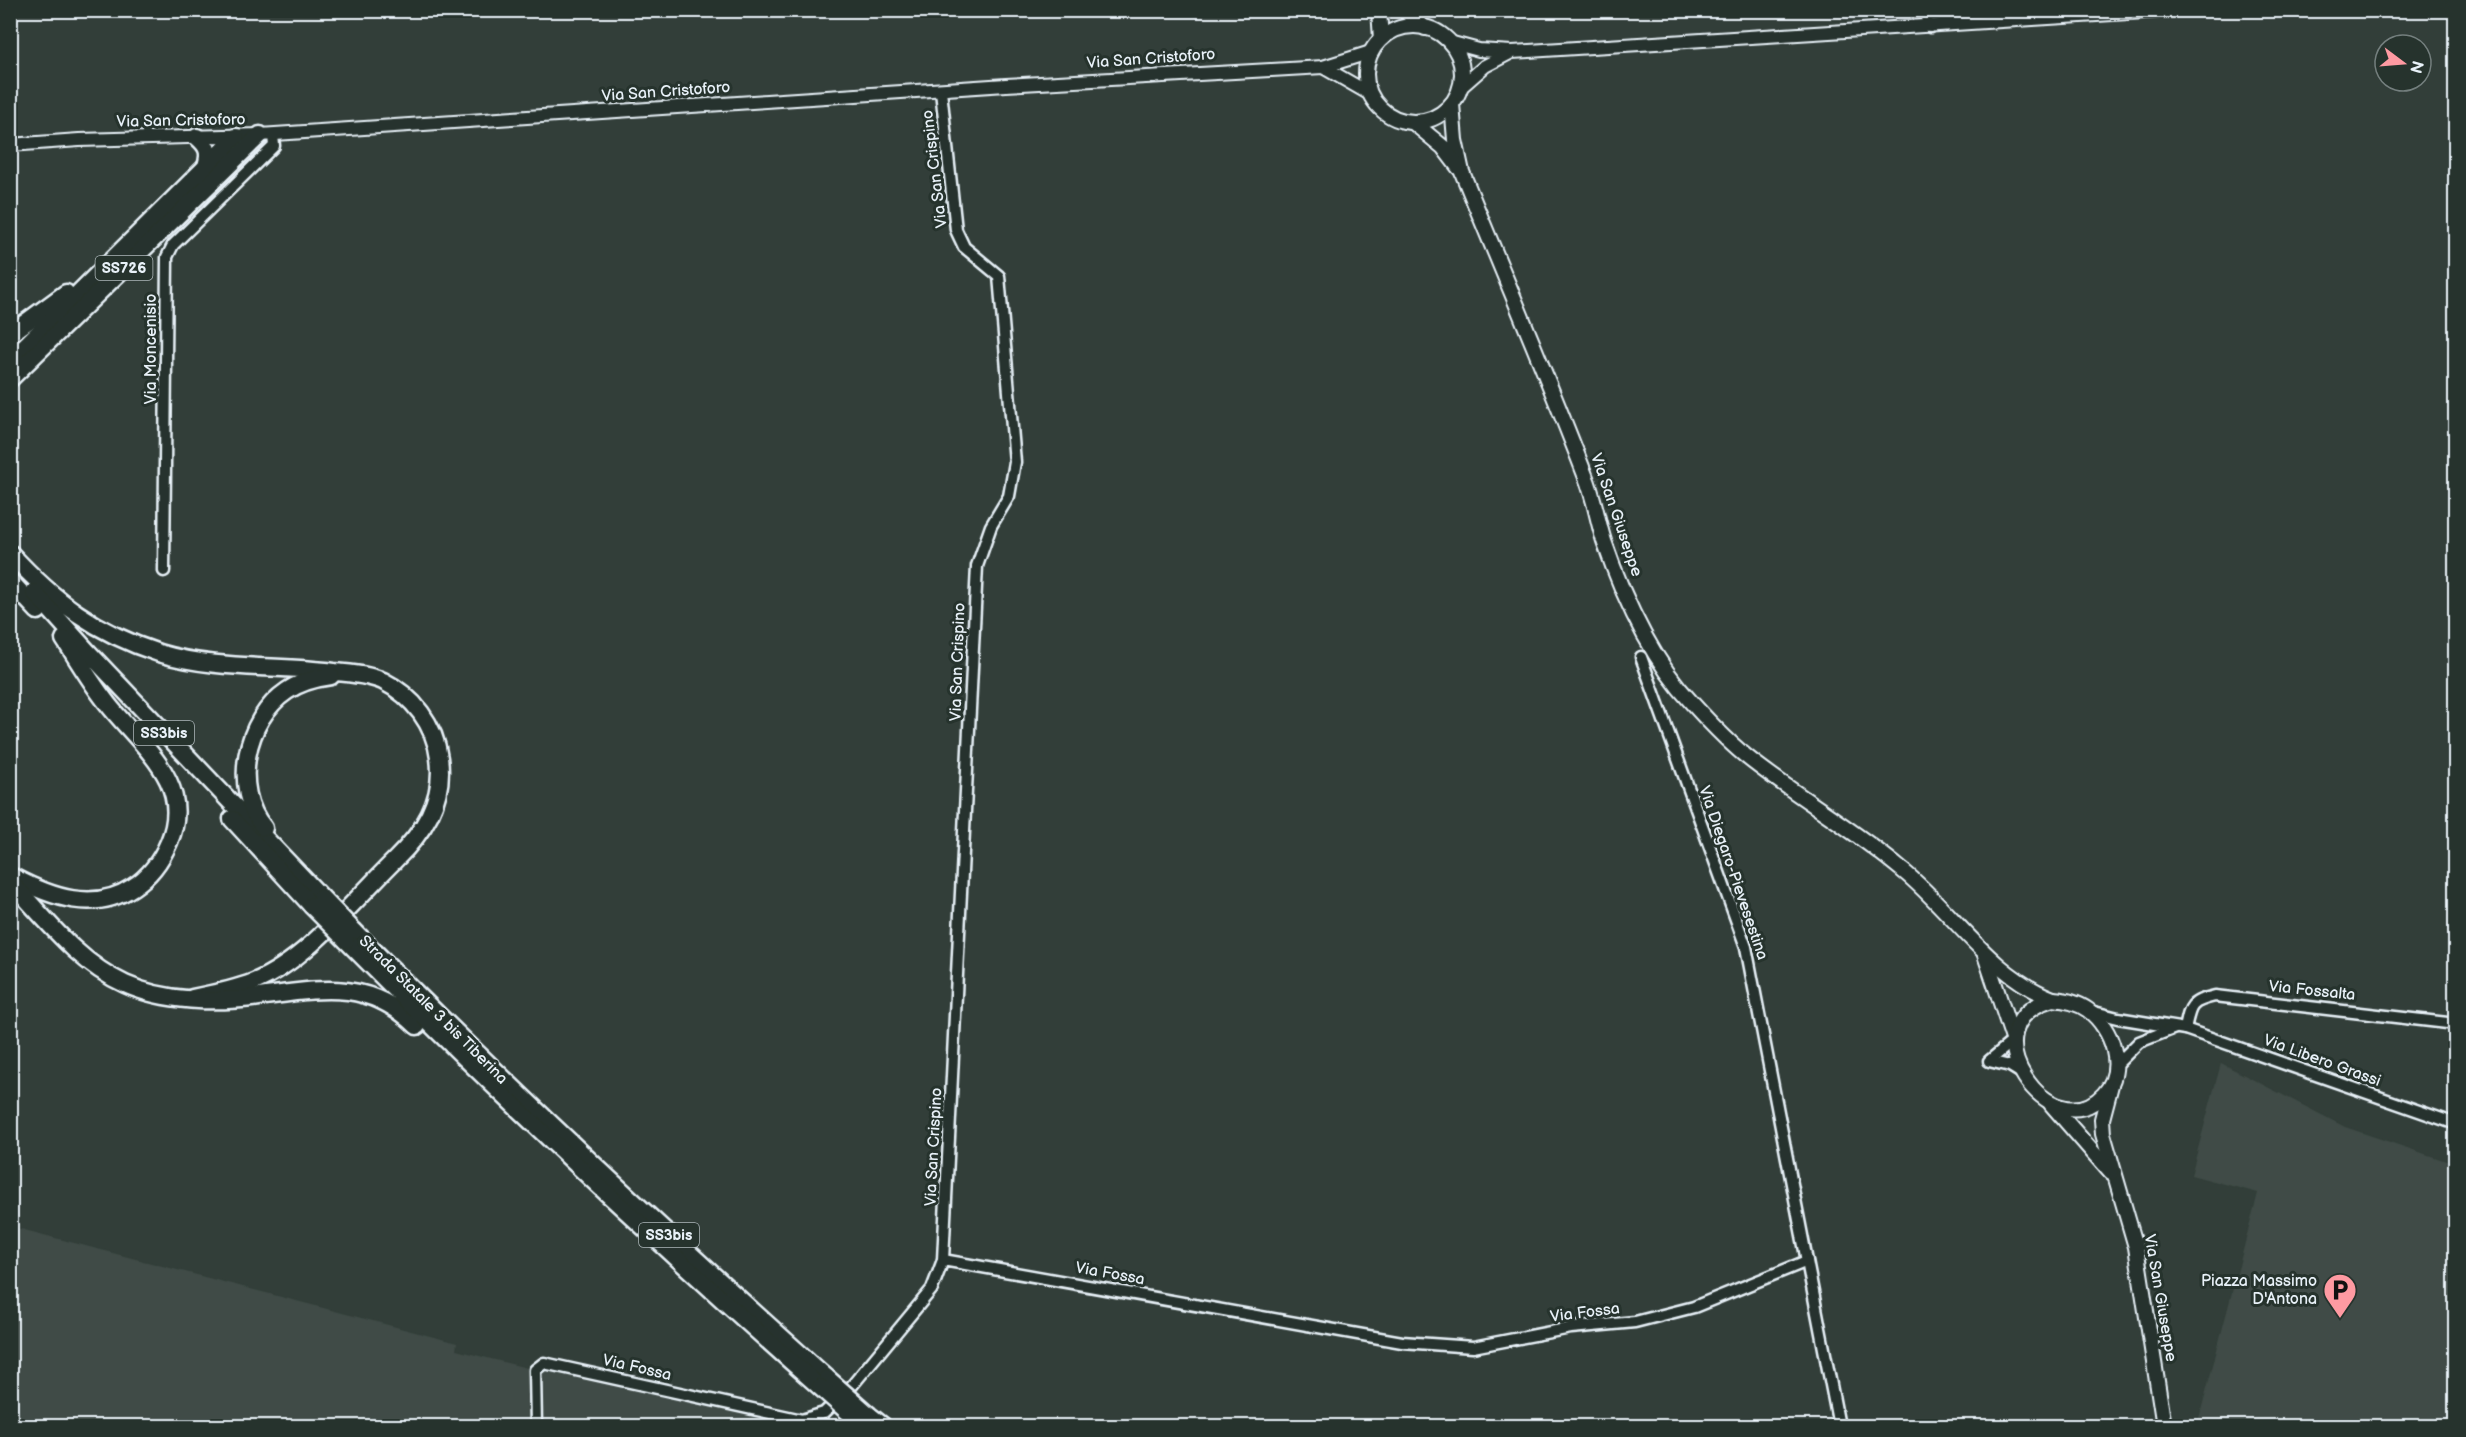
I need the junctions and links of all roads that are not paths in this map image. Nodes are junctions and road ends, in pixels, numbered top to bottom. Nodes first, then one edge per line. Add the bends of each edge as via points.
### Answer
1 (1379, 10) edge
2 (1404, 10) edge
3 (1923, 10) edge
4 (2177, 10) edge
5 (1425, 27) junction
6 (1930, 27) junction
7 (1381, 39) junction
8 (1449, 42) junction
9 (1371, 52) junction
10 (1512, 52) junction
11 (1323, 67) junction
12 (1460, 88) junction
13 (941, 91) junction
14 (1370, 94) junction
15 (1452, 104) junction
16 (1414, 123) junction
17 (266, 135) junction
18 (197, 137) junction
19 (236, 137) junction
20 (10, 146) edge
21 (204, 171) junction
22 (1462, 171) junction
23 (116, 258) junction
24 (10, 334) edge
25 (10, 361) edge
26 (10, 379) edge
27 (10, 553) edge
28 (10, 565) edge
29 (164, 572) dead end
30 (10, 581) edge
31 (64, 639) junction
32 (1641, 657) dead end
33 (350, 673) junction
34 (10, 875) edge
35 (10, 881) edge
36 (316, 901) junction
37 (1984, 953) junction
38 (192, 998) junction
39 (2054, 999) junction
40 (2087, 1010) junction
41 (2456, 1024) edge
42 (2181, 1028) junction
43 (2014, 1040) junction
44 (466, 1053) junction
45 (2116, 1065) junction
46 (2023, 1074) junction
47 (2111, 1085) junction
48 (2049, 1102) junction
49 (2456, 1124) edge
50 (2115, 1177) junction
51 (943, 1260) junction
52 (1807, 1261) junction
53 (866, 1421) edge
54 (536, 1426) edge
55 (883, 1426) edge
56 (1839, 1426) edge
57 (2164, 1426) edge

1 - 7 main road
2 - 5 main road
3 - 6 street
4 - 6 street
5 - 7 main road via 1402,28
5 - 8 main road
6 - 10 street
7 - 9 main road
8 - 10 street via 1479,50
8 - 12 main road via 1461,63
9 - 11 street, Via San Cristoforo
9 - 14 main road via 1366,66
10 - 12 street via 1485,66
11 - 13 street, Via San Cristoforo
11 - 14 street
12 - 15 main road
13 - 17 street, Via San Cristoforo
13 - 51 street, Via San Crispino via 956,230 964,247 999,276 1015,462 1009,496 991,526 977,566
14 - 16 main road via 1388,115
15 - 16 main road via 1435,118
15 - 22 main road, Via San Giuseppe
16 - 22 main road, Via San Giuseppe via 1443,147
17 - 19 street, Via San Cristoforo
17 - 26 highway, SS726 via 238,157
17 - 29 street, Via Moncenisio via 274,146 173,245 167,257
18 - 19 street, Via San Cristoforo
18 - 20 street, Via San Cristoforo
18 - 21 highway via 207,146 209,156
19 - 21 highway, SS726
21 - 23 highway, SS726
22 - 37 main road, Via San Giuseppe via 1587,479 1604,541 1636,619 1664,665 1690,701 1751,760 1904,871
23 - 24 highway via 80,279 57,301
23 - 25 highway, SS726
27 - 33 highway via 66,607 96,626 149,649 201,662
28 - 36 highway, Strada Statale 3 bis Tiberina / SS3bis
30 - 31 highway, Strada Statale 3 bis Tiberina / SS3bis
31 - 34 highway via 107,704 146,744 168,778 177,805 173,833 162,859 143,881 102,900 74,901 43,893
31 - 36 highway, Strada Statale 3 bis Tiberina / SS3bis
32 - 52 street, Via Diegaro-Pievesestina via 1746,947
33 - 36 highway via 313,679 287,691 266,712 252,736 245,764 246,791 258,822
33 - 38 highway via 382,681 408,698 426,720 438,746 441,772 437,799 427,822 409,847 293,958 255,982
35 - 38 highway via 78,954 102,973 154,994
36 - 44 highway, Strada Statale 3 bis Tiberina / SS3bis, bridge
37 - 39 main road, Via San Giuseppe via 2033,991
37 - 43 main road, Via San Giuseppe
38 - 44 highway via 258,997 302,989 343,988 387,1004 406,1015 433,1042
39 - 40 main road via 2068,1000
39 - 43 main road via 2040,1002 2022,1017
40 - 42 street, Via Libero Grassi
40 - 45 main road via 2108,1034
41 - 42 street, Via Fossalta via 2215,996 2197,1000
42 - 45 street via 2139,1042
42 - 49 street, Via Libero Grassi
43 - 46 main road
43 - 46 street via 1983,1062 2010,1066
44 - 53 highway, Strada Statale 3 bis Tiberina / SS3bis, bridge
45 - 47 main road
46 - 48 main road
47 - 48 main road via 2097,1101 2087,1105 2076,1108
47 - 50 main road, Via San Giuseppe via 2102,1119
48 - 50 main road, Via San Giuseppe
50 - 57 main road, Via San Giuseppe via 2136,1247
51 - 52 street, Via Fossa via 1402,1342 1473,1347 1571,1328 1635,1322 1694,1307
51 - 54 street, Via Fossa via 932,1289 850,1388 824,1413 802,1420 544,1363 535,1370
52 - 56 street
53 - 55 highway, Strada Statale 3 bis Tiberina / SS3bis

